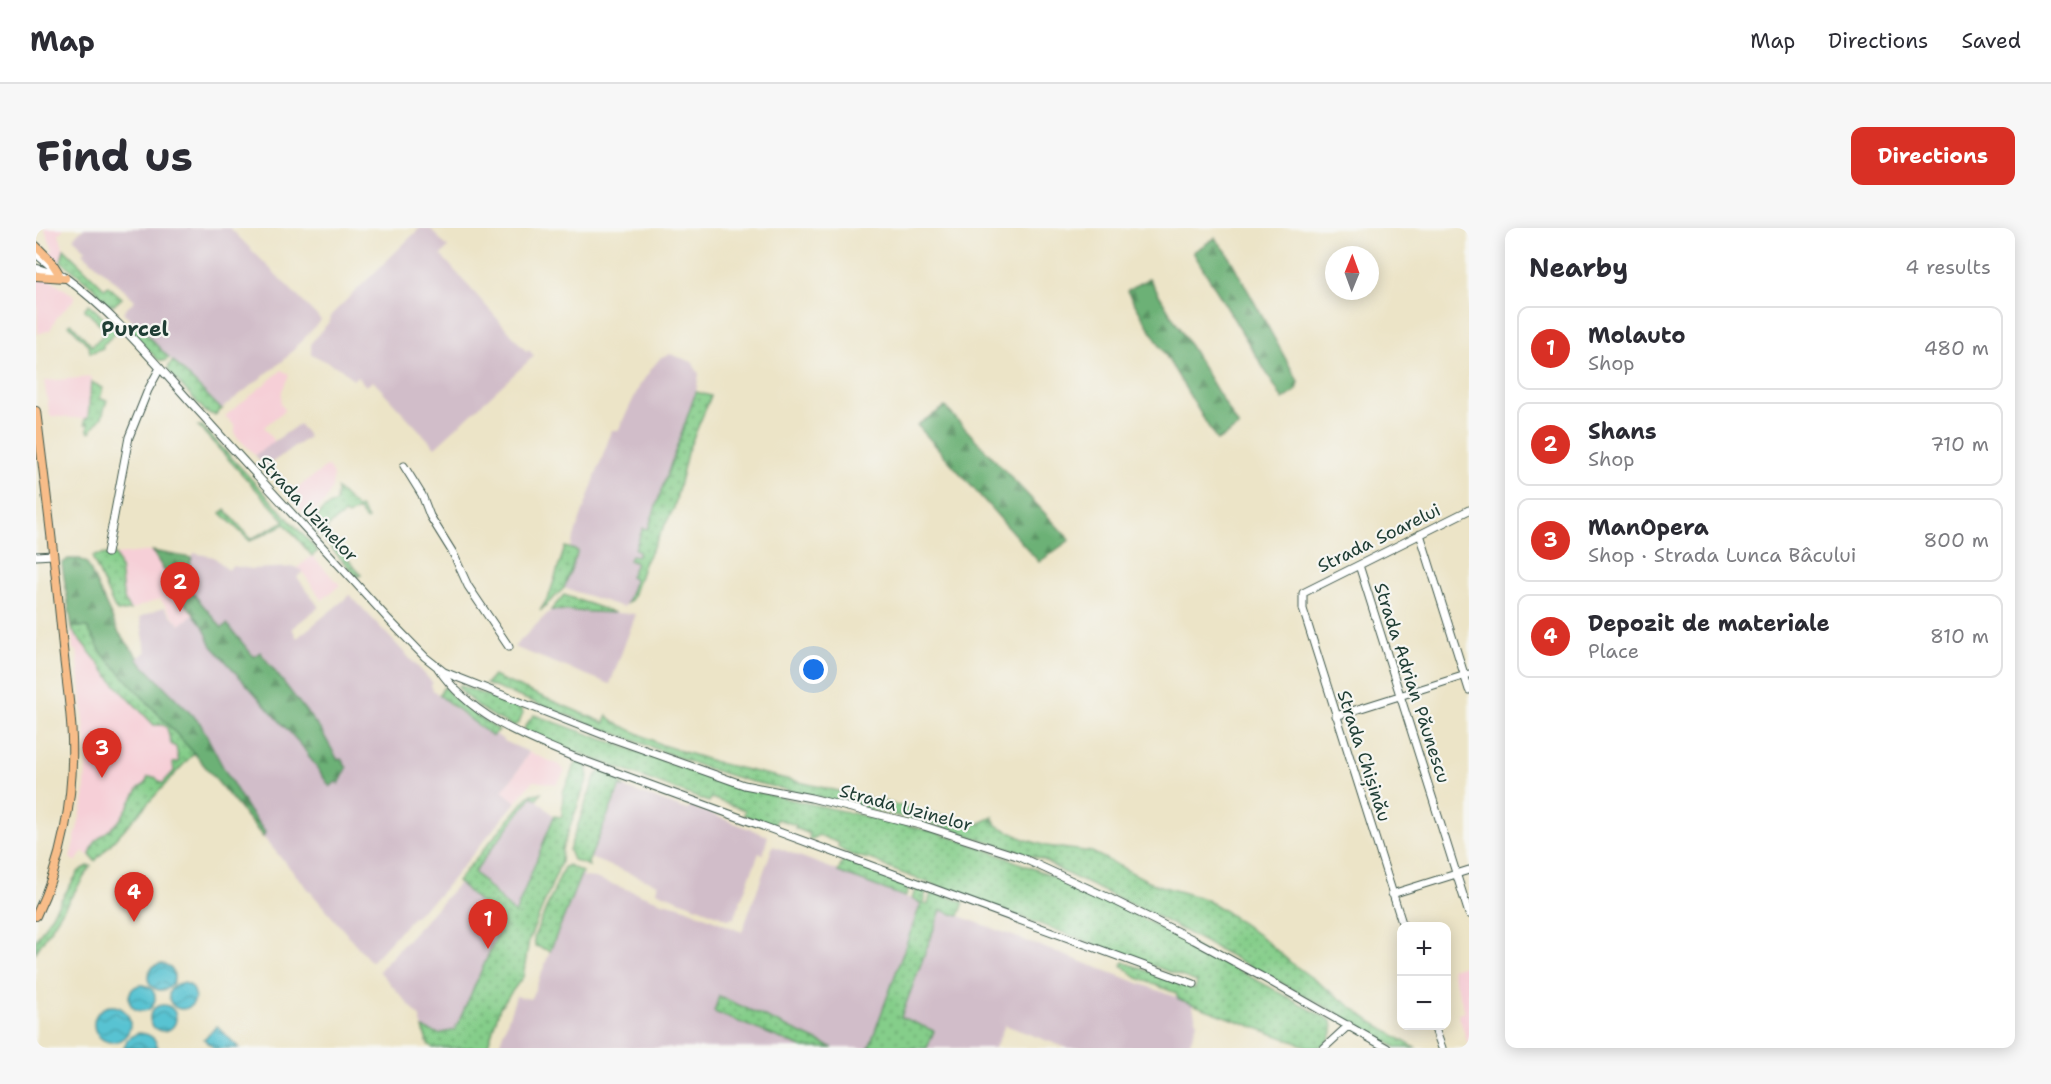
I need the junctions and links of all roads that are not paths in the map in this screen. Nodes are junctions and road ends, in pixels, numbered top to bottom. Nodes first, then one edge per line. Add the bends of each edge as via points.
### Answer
1 (36, 246) edge
2 (36, 254) edge
3 (36, 268) edge
4 (62, 275) junction
5 (36, 276) edge
6 (160, 368) junction
7 (36, 411) edge
8 (404, 466) dead end
9 (1469, 510) edge
10 (1420, 534) junction
11 (107, 552) dead end
12 (53, 555) junction
13 (36, 556) edge
14 (1359, 565) junction
15 (1302, 593) joint
16 (509, 647) dead end
17 (437, 667) junction
18 (1467, 675) edge
19 (1469, 690) edge
20 (1400, 696) junction
21 (1336, 716) junction
22 (1469, 870) edge
23 (1456, 874) junction
24 (1392, 894) junction
25 (1469, 914) edge
26 (36, 916) edge
27 (1401, 922) edge
28 (1194, 984) dead end
29 (1349, 1025) junction
30 (1435, 1030) edge
31 (1324, 1048) edge
32 (1387, 1048) edge
33 (1442, 1048) edge

1 - 4 main road
2 - 4 street, Strada Uzinelor
3 - 4 street, Strada Uzinelor
4 - 5 main road
4 - 6 street, Strada Uzinelor via 90,296
6 - 11 street via 129,437
6 - 17 street, Strada Uzinelor via 389,620
7 - 12 main road
8 - 16 street via 468,586
9 - 10 street, Strada Soarelui
10 - 14 street, Strada Soarelui
10 - 18 street
12 - 13 street
12 - 26 main road via 72,762 63,835 46,896
14 - 15 street, Strada Soarelui
14 - 20 street, Strada Adrian Păunescu
15 - 21 street, Strada Chișinău via 1302,609
17 - 28 street, Strada Uzinelor via 470,705 530,739
17 - 29 street, Strada Uzinelor via 614,739 744,785 924,826 1020,857 1159,922
18 - 19 street
18 - 20 street
20 - 21 street
20 - 23 street, Strada Adrian Păunescu
21 - 24 street, Strada Chișinău
22 - 23 street
23 - 24 street
23 - 25 street, Strada Adrian Păunescu
24 - 27 street, Strada Chișinău
29 - 31 street
29 - 32 street, Strada Uzinelor
30 - 33 street

